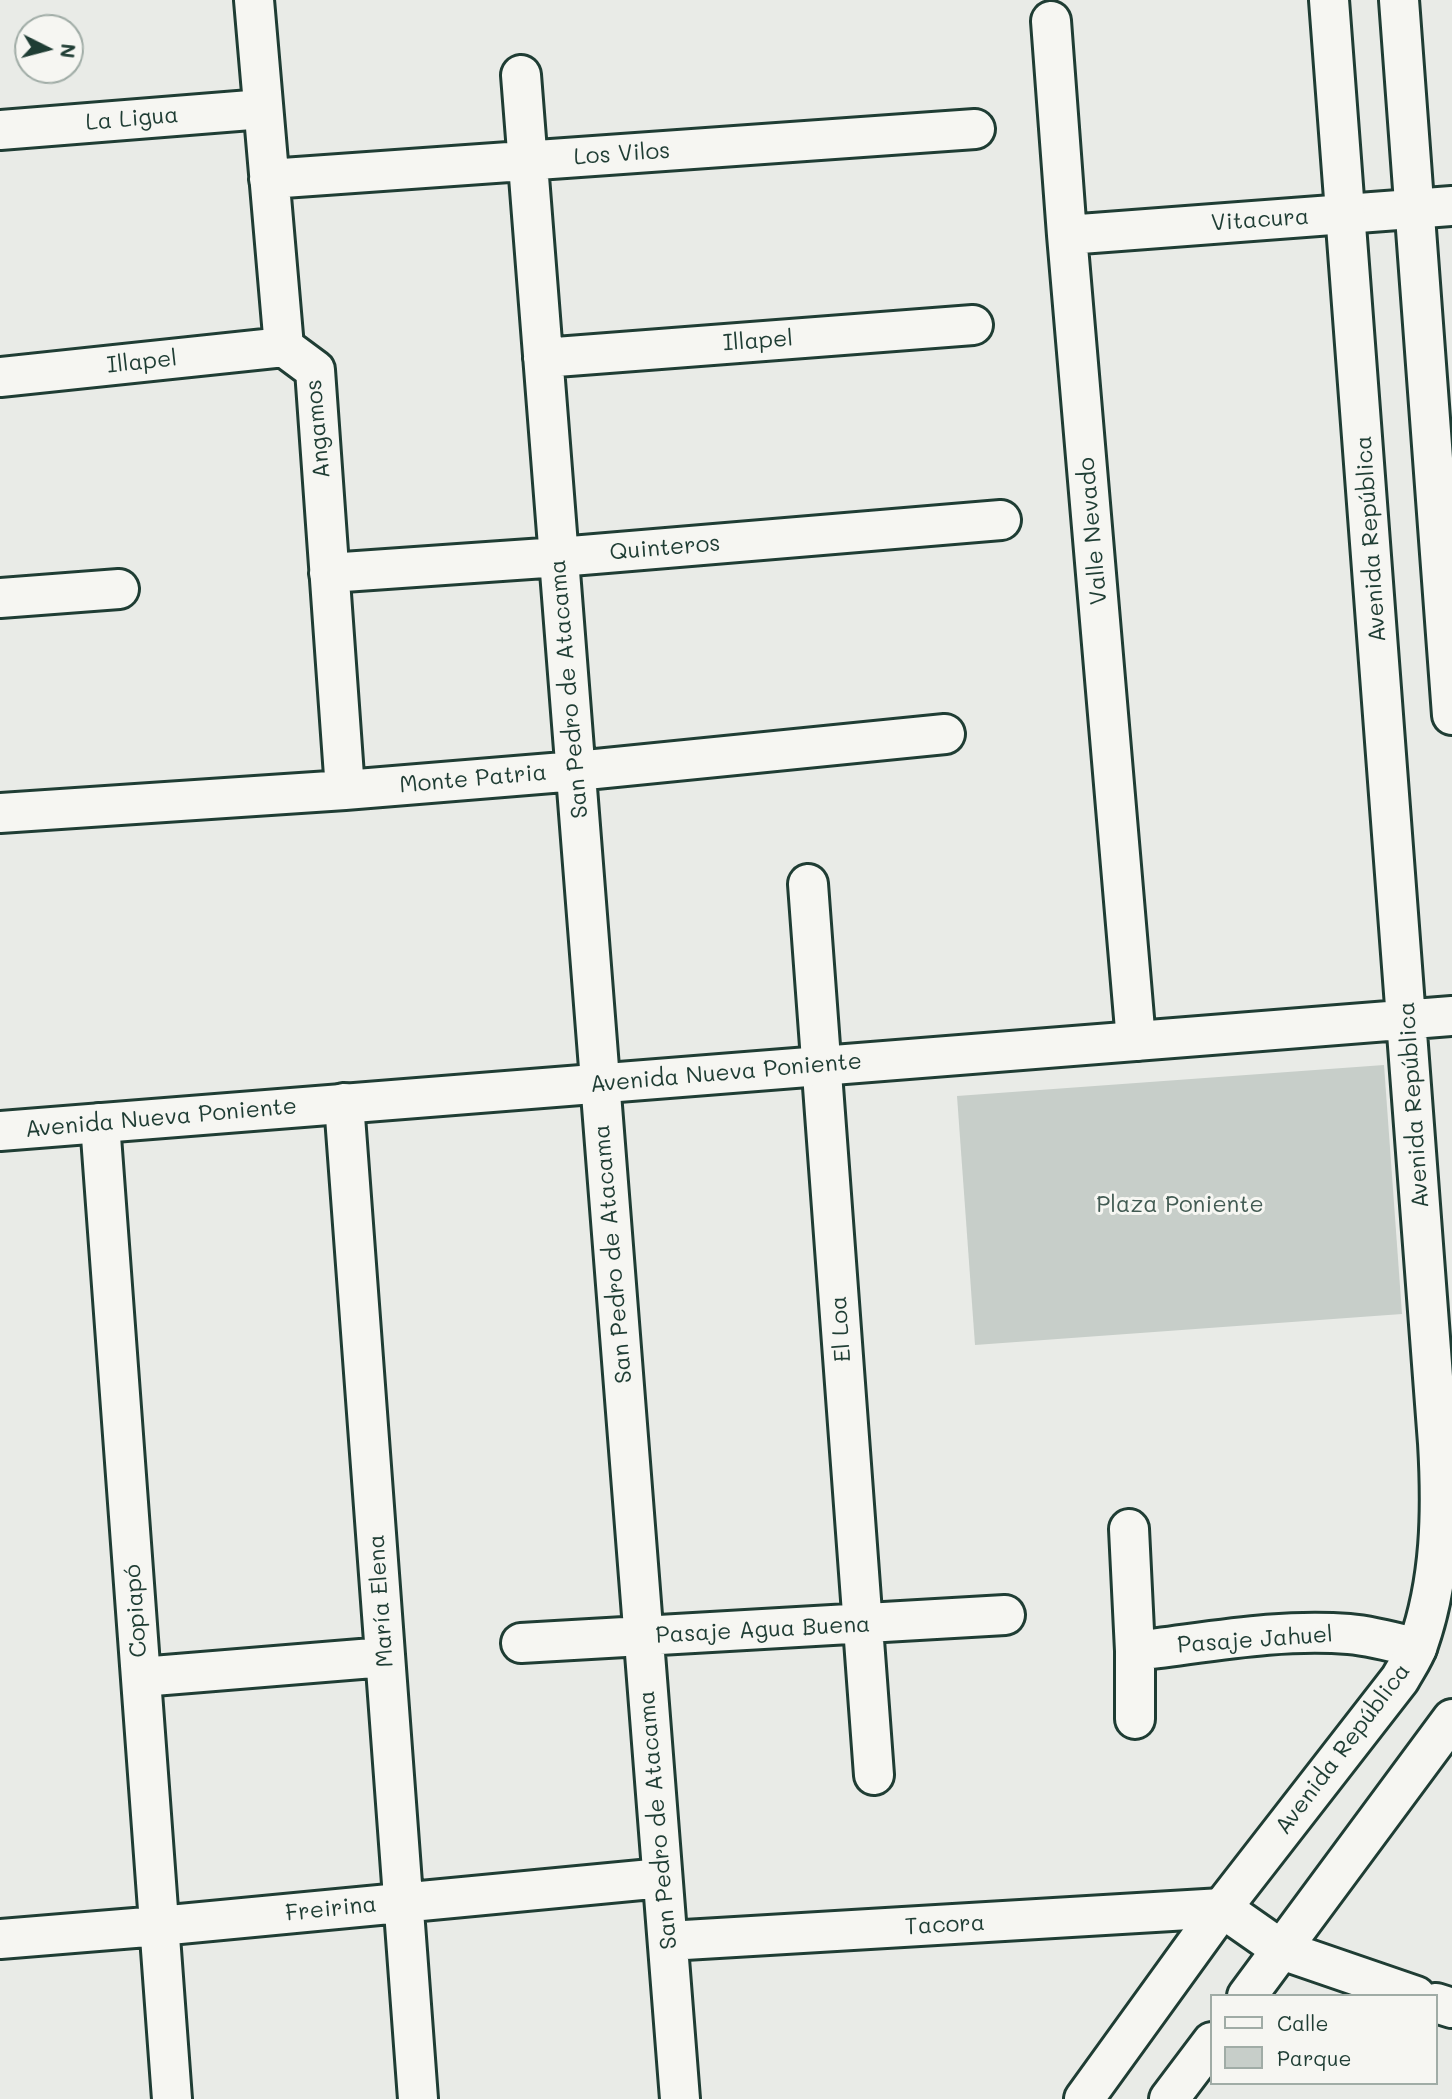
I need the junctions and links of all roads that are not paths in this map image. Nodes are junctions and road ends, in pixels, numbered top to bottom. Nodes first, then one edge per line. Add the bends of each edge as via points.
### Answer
1 (254, 0) edge
2 (1329, 0) edge
3 (1399, 0) edge
4 (1052, 21) dead end
5 (521, 75) dead end
6 (263, 109) junction
7 (975, 129) dead end
8 (0, 130) edge
9 (528, 161) junction
10 (269, 179) junction
11 (1452, 206) edge
12 (1414, 209) junction
13 (1346, 214) junction
14 (1068, 235) junction
15 (972, 325) dead end
16 (284, 347) junction
17 (543, 358) junction
18 (0, 377) edge
19 (1001, 520) dead end
20 (559, 556) junction
21 (329, 573) junction
22 (119, 589) dead end
23 (0, 598) edge
24 (1452, 715) edge
25 (945, 734) dead end
26 (576, 771) junction
27 (345, 790) junction
28 (0, 813) edge
29 (808, 884) dead end
30 (1452, 1016) edge
31 (1408, 1020) junction
32 (1136, 1041) junction
33 (822, 1066) junction
34 (600, 1083) junction
35 (344, 1103) junction
36 (100, 1123) junction
37 (0, 1131) edge
38 (1129, 1529) dead end
39 (1005, 1615) dead end
40 (863, 1625) junction
41 (643, 1636) junction
42 (521, 1643) dead end
43 (1417, 1648) junction
44 (1135, 1651) junction
45 (385, 1657) junction
46 (141, 1677) junction
47 (1135, 1719) dead end
48 (1451, 1721) edge
49 (874, 1775) dead end
50 (663, 1878) junction
51 (403, 1902) junction
52 (1222, 1908) junction
53 (159, 1926) junction
54 (0, 1939) edge
55 (667, 1941) junction
56 (1282, 1950) junction
57 (1249, 1994) edge
58 (1410, 1994) edge
59 (1210, 2045) edge
60 (172, 2099) edge
61 (418, 2099) edge
62 (680, 2099) edge
63 (1084, 2099) edge
64 (1169, 2099) edge

1 - 6 street
2 - 13 street, Avenida República
3 - 12 street
4 - 14 street, Valle Nevado
5 - 9 street, San Pedro de Atacama
6 - 8 street, La Ligua
6 - 10 street
7 - 9 street, Los Vilos
9 - 10 street, Los Vilos
9 - 17 street, San Pedro de Atacama
10 - 16 street
11 - 12 street, Vitacura
12 - 13 street, Vitacura
12 - 24 street
13 - 14 street, Vitacura
13 - 31 street, Avenida República
14 - 32 street, Valle Nevado
15 - 17 street, Illapel
16 - 18 street, Illapel
16 - 21 street, Angamos via 314,370
17 - 20 street, San Pedro de Atacama
19 - 20 street, Quinteros
20 - 21 street, Quinteros
20 - 26 street, San Pedro de Atacama
21 - 27 street, Angamos
22 - 23 street
25 - 26 street, Monte Patria
26 - 27 street, Monte Patria
26 - 34 street, San Pedro de Atacama
27 - 28 street, Monte Patria
29 - 33 street, El Loa
30 - 31 street, Avenida Nueva Poniente
31 - 32 street, Avenida Nueva Poniente
31 - 43 street, Avenida República via 1441,1496 1434,1581
32 - 33 street, Avenida Nueva Poniente
33 - 34 street, Avenida Nueva Poniente
33 - 40 street, El Loa
34 - 35 street, Avenida Nueva Poniente
34 - 41 street, San Pedro de Atacama
35 - 36 street, Avenida Nueva Poniente
35 - 45 street, María Elena
36 - 37 street, Avenida Nueva Poniente
36 - 46 street, Copiapó
38 - 44 street
39 - 40 street, Pasaje Agua Buena
40 - 41 street, Pasaje Agua Buena
40 - 49 street, El Loa
41 - 42 street, Pasaje Agua Buena
41 - 50 street, San Pedro de Atacama
43 - 44 street, Pasaje Jahuel via 1350,1634 1319,1633
43 - 52 street, Avenida República via 1379,1708
44 - 47 street
45 - 46 street
45 - 51 street, María Elena
46 - 53 street, Copiapó
48 - 56 street
50 - 51 street, Freirina
50 - 55 street, San Pedro de Atacama
51 - 53 street, Freirina
51 - 61 street, María Elena
52 - 55 street, Tacora
52 - 56 street
52 - 63 street, Avenida República
53 - 54 street, Freirina
53 - 60 street, Copiapó
55 - 62 street, San Pedro de Atacama
56 - 57 street
56 - 58 street
59 - 64 street

